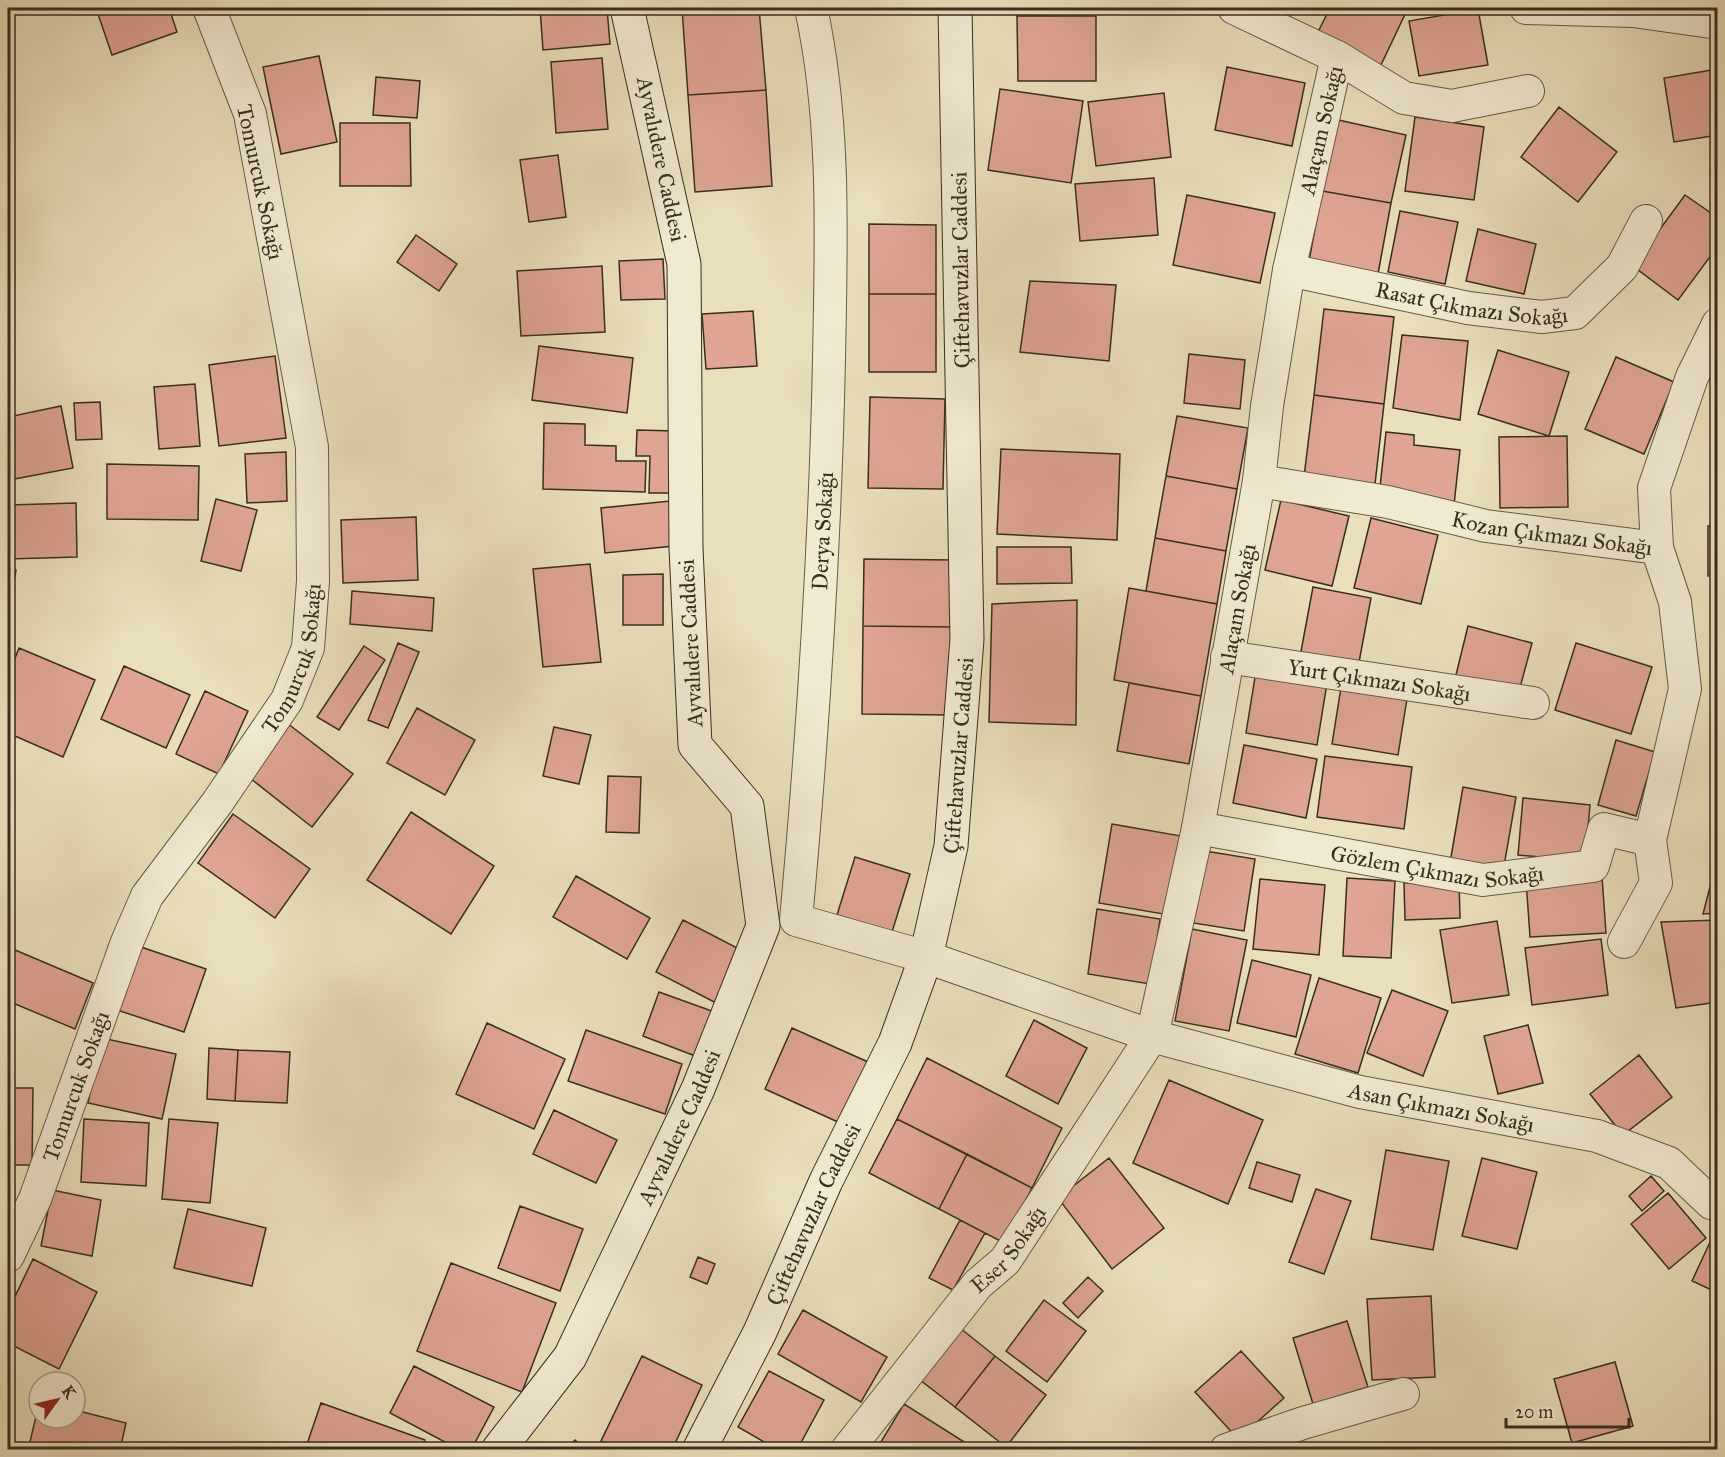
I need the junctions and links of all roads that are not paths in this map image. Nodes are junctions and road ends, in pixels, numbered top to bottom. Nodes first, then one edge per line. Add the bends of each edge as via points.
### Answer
1 (209, 8) edge
2 (627, 8) edge
3 (811, 8) edge
4 (956, 8) edge
5 (1234, 8) edge
6 (1526, 8) edge
7 (1718, 23) edge
8 (1337, 57) junction
9 (1528, 91) dead end
10 (1646, 221) dead end
11 (1288, 270) junction
12 (1718, 324) edge
13 (1259, 481) junction
14 (1657, 548) junction
15 (1227, 657) junction
16 (1533, 703) dead end
17 (1198, 828) junction
18 (1650, 840) junction
19 (796, 920) junction
20 (763, 926) junction
21 (1624, 942) dead end
22 (926, 957) junction
23 (1152, 1036) junction
24 (1718, 1205) edge
25 (8, 1256) edge
26 (1403, 1394) dead end
27 (498, 1449) edge
28 (699, 1449) edge
29 (847, 1449) edge
30 (1226, 1449) edge

1 - 25 street, Tomurcuk Sokağı via 250,114 312,447 308,648 287,700 147,896 35,1199
2 - 20 street, Ayvalıdere Caddesi via 684,264 686,548 695,745 747,806
3 - 19 street, Derya Sokağı via 823,61 831,231 826,458 811,753
4 - 22 street, Çiftehavuzlar Caddesi via 967,639 951,846
5 - 8 street, Alaçam Sokağı
6 - 7 street via 1634,11
8 - 9 street via 1404,98 1452,106
8 - 11 street, Alaçam Sokağı
10 - 11 street, Rasat Çıkmazı Sokağı via 1622,267 1575,313 1542,316 1468,308
11 - 13 street, Alaçam Sokağı
12 - 14 street via 1692,377 1654,488
13 - 14 street, Kozan Çıkmazı Sokağı via 1388,502 1485,526
13 - 15 street, Alaçam Sokağı
14 - 18 street, Kozan Çıkmazı Sokağı via 1675,602 1685,689
15 - 16 street, Yurt Çıkmazı Sokağı
15 - 17 street, Alaçam Sokağı
17 - 18 street, Gözlem Çıkmazı Sokağı via 1483,880 1593,866 1604,829
17 - 23 street, Alaçam Sokağı
18 - 21 street, Kozan Çıkmazı Sokağı via 1656,883
19 - 20 street
19 - 22 street
20 - 27 street, Ayvalıdere Caddesi via 698,1089 570,1357
22 - 23 street
22 - 28 street, Çiftehavuzlar Caddesi via 895,1043 826,1181 760,1332
23 - 24 street, Asan Çıkmazı Sokağı via 1360,1092 1597,1136 1669,1162 1711,1203
23 - 29 street, Eser Sokağı via 1005,1261 978,1284
26 - 30 street

